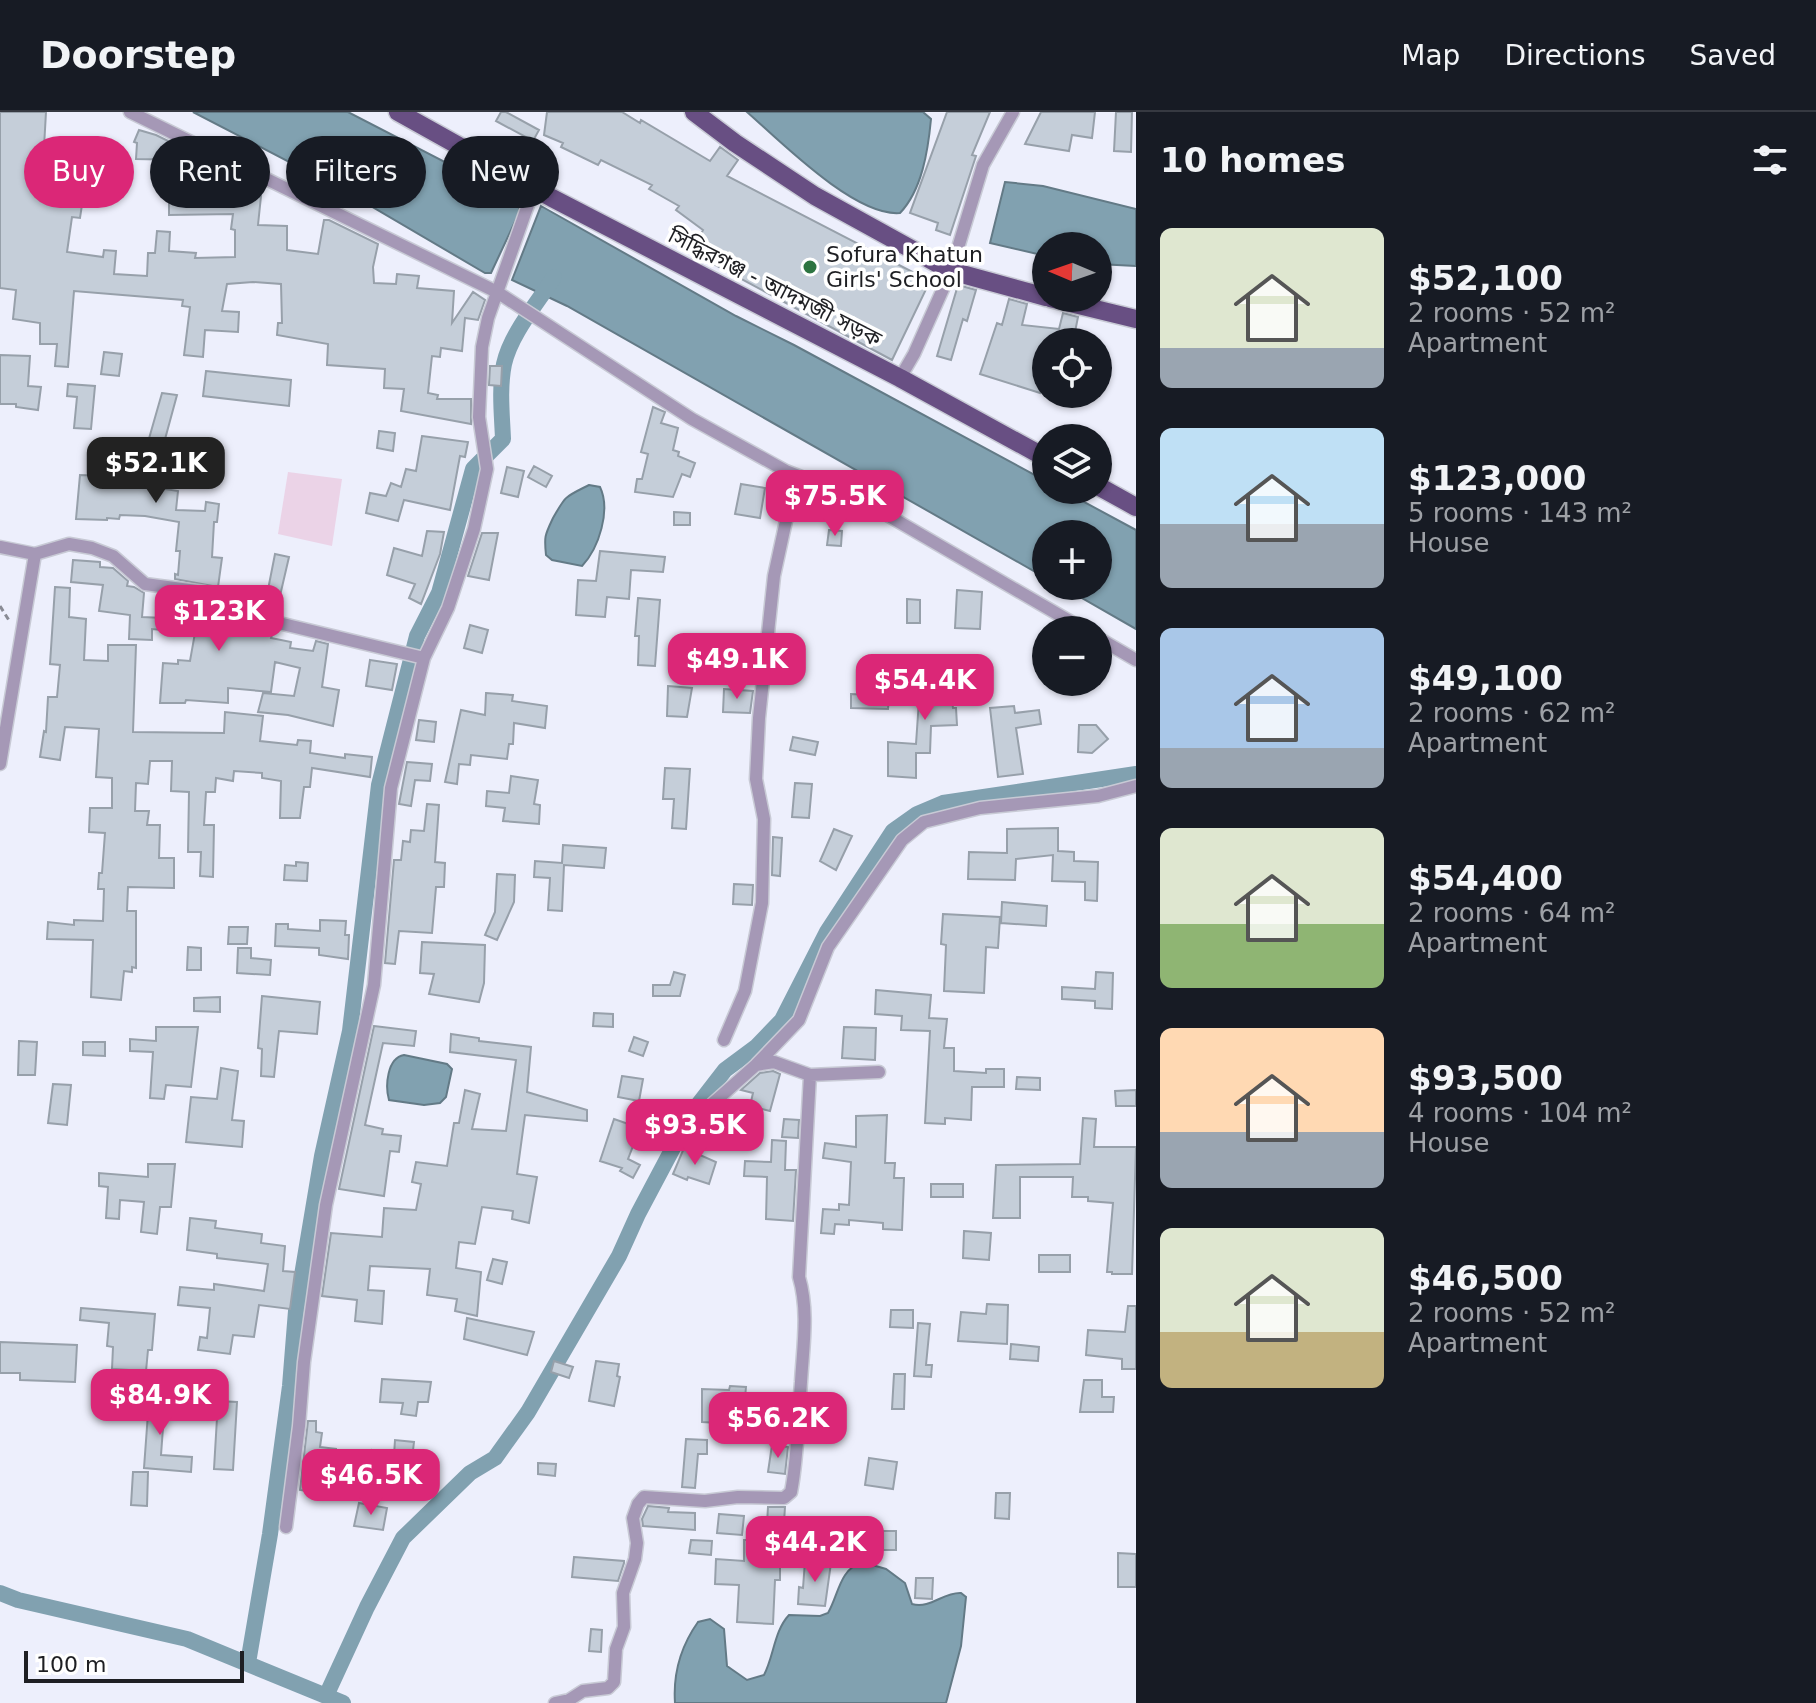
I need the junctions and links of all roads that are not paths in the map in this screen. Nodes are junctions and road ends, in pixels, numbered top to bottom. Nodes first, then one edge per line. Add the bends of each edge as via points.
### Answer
1 (130, 112) edge
2 (398, 112) edge
3 (694, 112) edge
4 (1013, 112) edge
5 (442, 137) edge
6 (559, 201) edge
7 (527, 208) edge
8 (951, 271) junction
9 (497, 292) junction
10 (1032, 294) edge
11 (1107, 312) edge
12 (1136, 319) edge
13 (900, 378) junction
14 (1032, 450) edge
15 (796, 475) junction
16 (1112, 494) edge
17 (1136, 507) edge
18 (0, 547) edge
19 (35, 554) junction
20 (1061, 616) edge
21 (1112, 646) edge
22 (424, 658) junction
23 (1136, 660) edge
24 (0, 764) edge
25 (1136, 786) edge
26 (724, 1040) dead end
27 (756, 1065) junction
28 (879, 1072) dead end
29 (810, 1075) junction
30 (712, 1104) dead end
31 (286, 1527) dead end
32 (555, 1703) edge

1 - 9 street
2 - 5 main road, সিদ্ধিরগঞ্জ - আদমজী সড়ক
3 - 8 main road via 815,196
4 - 8 street via 983,165
6 - 13 main road, সিদ্ধিরগঞ্জ - আদমজী সড়ক
7 - 9 street
8 - 10 main road
8 - 13 street
9 - 15 street via 692,419
9 - 22 street via 482,347 479,387 487,469 462,571
11 - 12 main road
13 - 14 main road, সিদ্ধিরগঞ্জ - আদমজী সড়ক
15 - 20 street via 863,501
15 - 26 street via 774,576 759,718 762,903 745,991
16 - 17 main road
18 - 19 street
19 - 22 street via 69,544 92,548 113,556 145,584 204,592 228,599 254,617
19 - 24 street
21 - 23 street
22 - 31 street via 391,788 374,985 326,1205
25 - 27 street via 1098,796 980,808 924,822 902,840 828,947 799,1020
27 - 29 street via 774,1062
27 - 30 street
28 - 29 street
29 - 32 street via 799,1277 804,1328 791,1492 784,1498 705,1501 644,1497 633,1518 637,1543 623,1593 624,1627 614,1682

